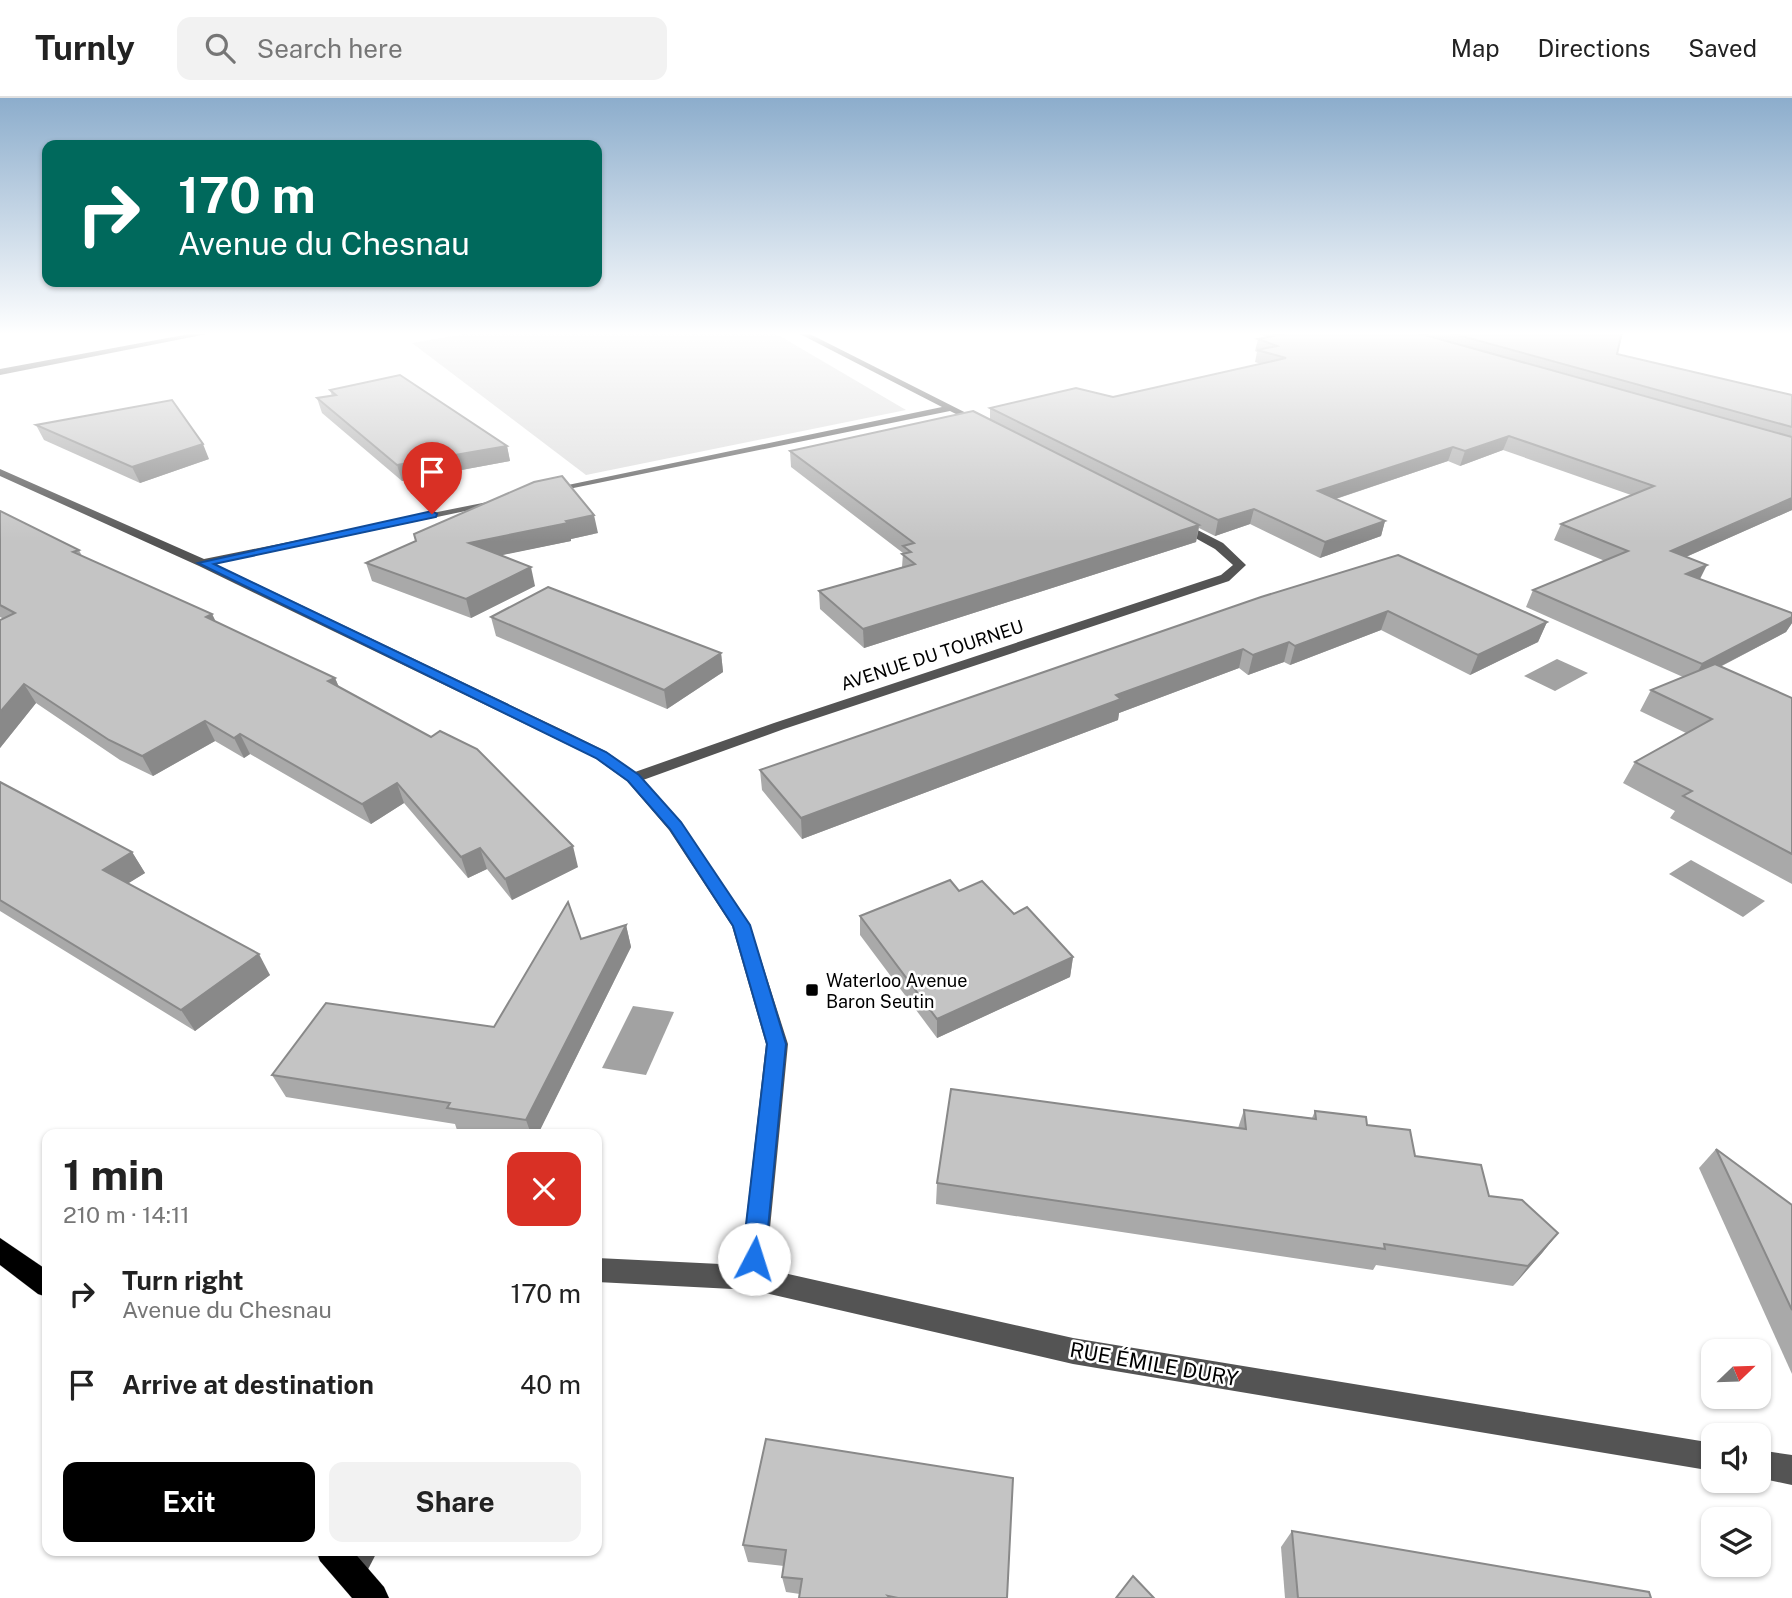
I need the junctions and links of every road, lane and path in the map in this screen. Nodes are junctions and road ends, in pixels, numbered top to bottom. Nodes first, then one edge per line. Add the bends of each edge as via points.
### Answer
1 (938, 402) edge
2 (950, 408) junction
3 (998, 432) edge
4 (0, 472) edge
5 (541, 492) edge
6 (514, 498) edge
7 (1170, 520) edge
8 (203, 563) junction
9 (633, 778) junction
10 (0, 1250) edge
11 (602, 1270) edge
12 (752, 1278) junction
13 (42, 1281) edge
14 (1701, 1455) edge
15 (1771, 1466) edge
16 (1792, 1470) edge
17 (348, 1557) edge
18 (373, 1598) edge

1 - 2 street
2 - 3 street
2 - 5 street
4 - 8 street
6 - 8 street
7 - 9 street, AVENUE DU TOURNEU via 1219,546 1240,565 1225,578
8 - 9 street via 566,737
9 - 12 street via 676,826 741,925 776,1044
10 - 13 main road
11 - 12 street, RUE ÉMILE DURY
12 - 14 street, RUE ÉMILE DURY via 1073,1351
15 - 16 street
17 - 18 main road

